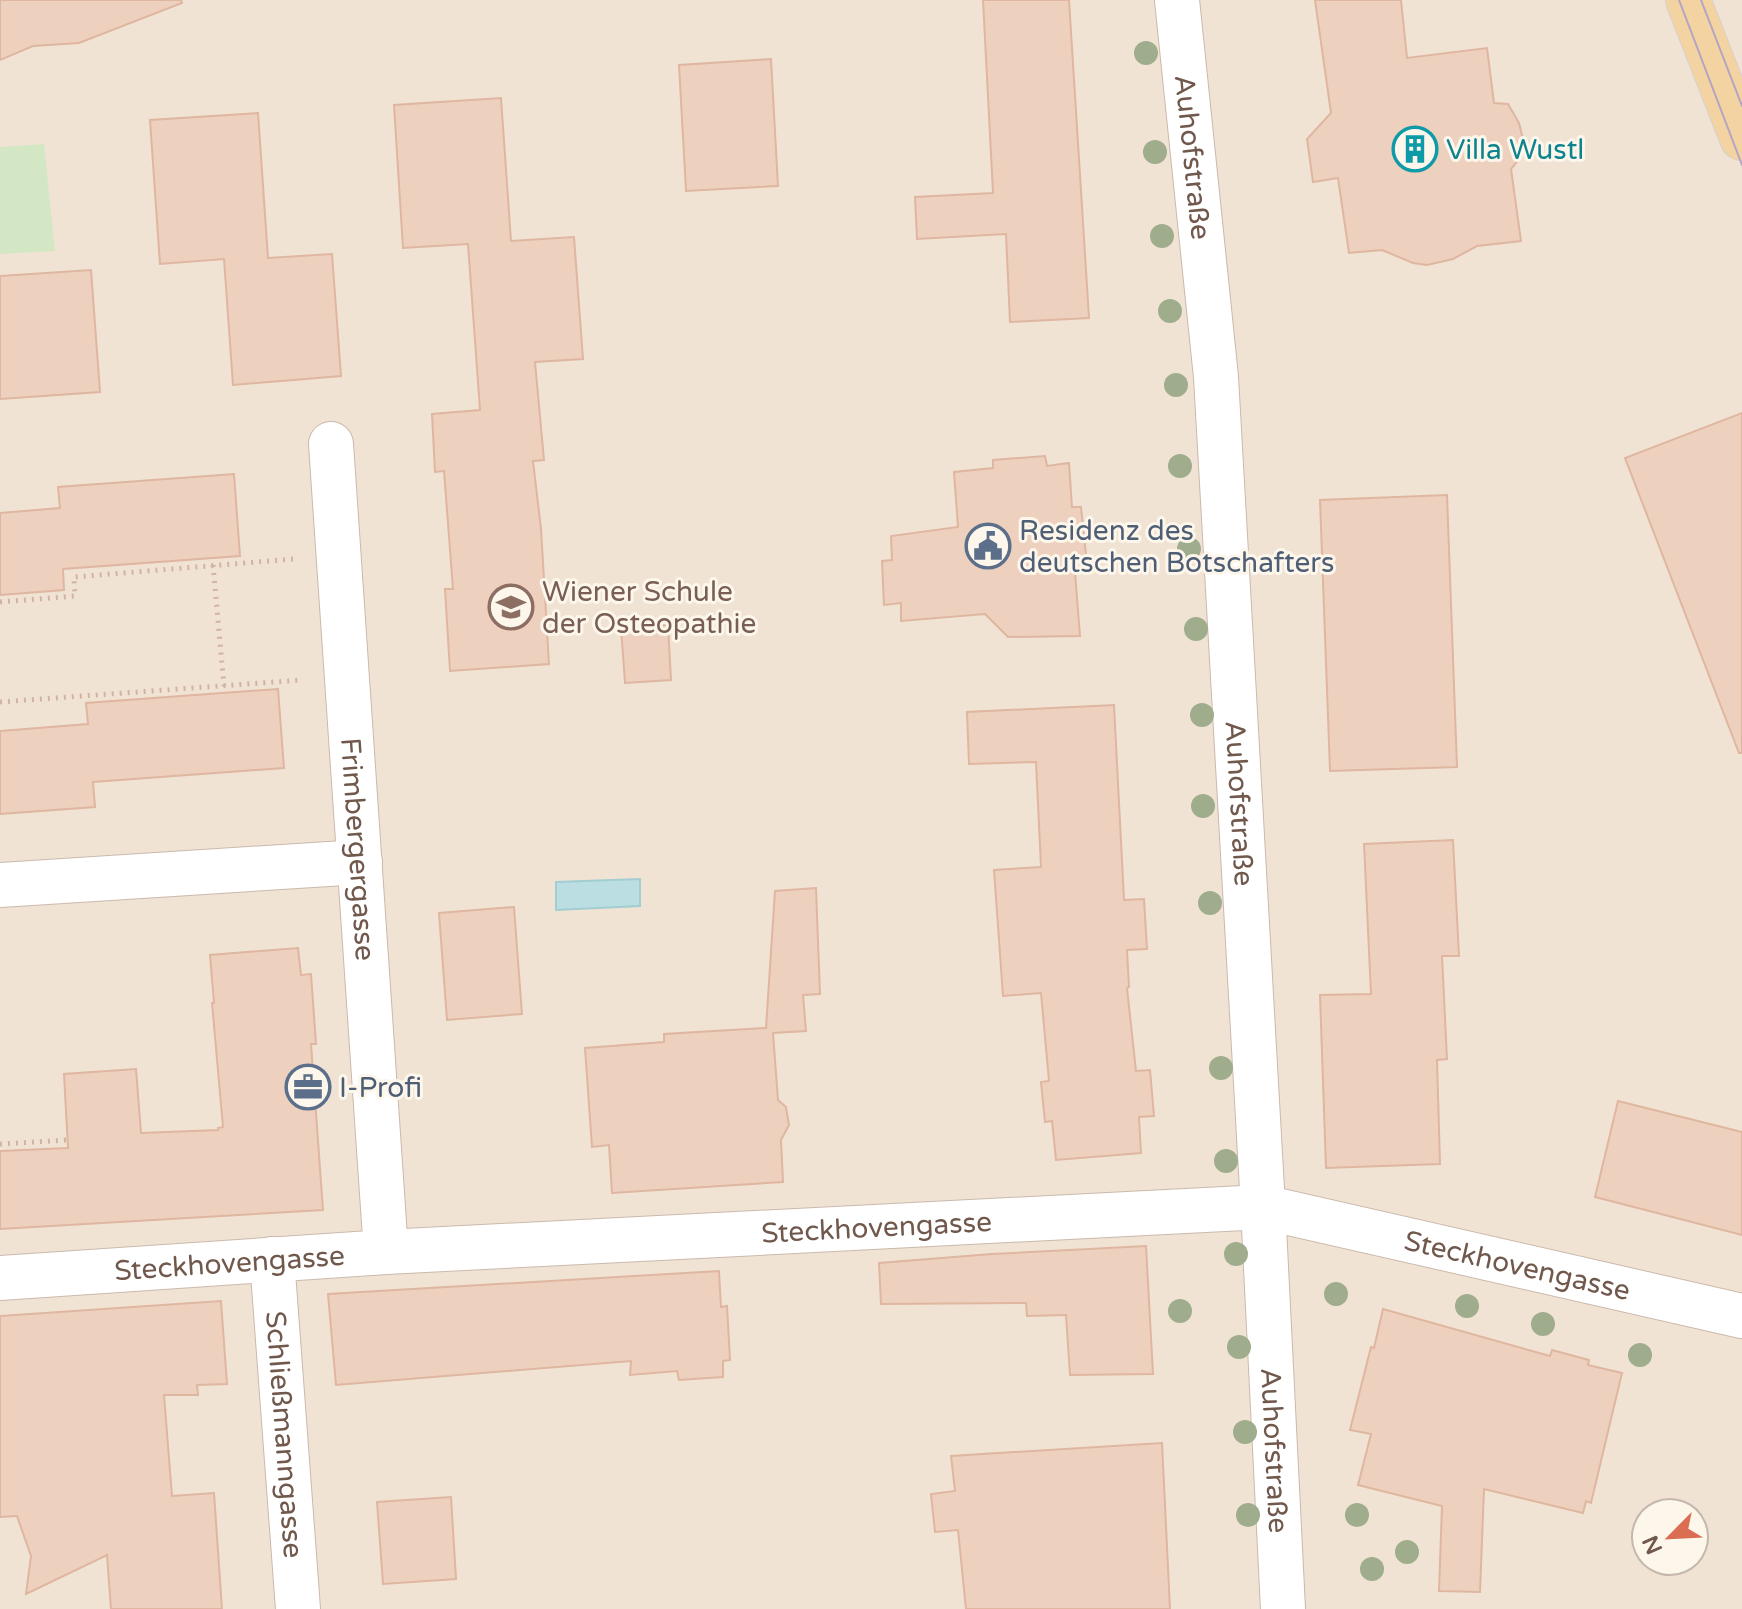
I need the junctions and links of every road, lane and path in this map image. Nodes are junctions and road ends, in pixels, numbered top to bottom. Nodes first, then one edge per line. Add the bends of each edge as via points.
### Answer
1 (1177, 0) edge
2 (1688, 0) edge
3 (1742, 138) edge
4 (331, 444) dead end
5 (339, 555) junction
6 (213, 565) junction
7 (0, 602) edge
8 (347, 677) junction
9 (224, 686) junction
10 (0, 702) edge
11 (360, 862) junction
12 (0, 885) edge
13 (67, 1140) dead end
14 (0, 1144) edge
15 (1263, 1207) junction
16 (386, 1252) junction
17 (272, 1259) junction
18 (0, 1278) edge
19 (1742, 1316) edge
20 (298, 1609) edge
21 (1283, 1609) edge

1 - 15 street, Auhofstraße via 1216,377
2 - 3 main road
4 - 5 street, Frimbergergasse
5 - 6 path
5 - 8 street, Frimbergergasse
6 - 7 path via 74,577 75,596
6 - 9 path
8 - 9 path
8 - 11 street, Frimbergergasse
9 - 10 path
11 - 12 street
11 - 16 street, Frimbergergasse
13 - 14 path
15 - 16 street, Steckhovengasse
15 - 19 street, Steckhovengasse
15 - 21 street, Auhofstraße
16 - 17 street, Steckhovengasse
17 - 18 street, Steckhovengasse
17 - 20 street, Schließmanngasse

